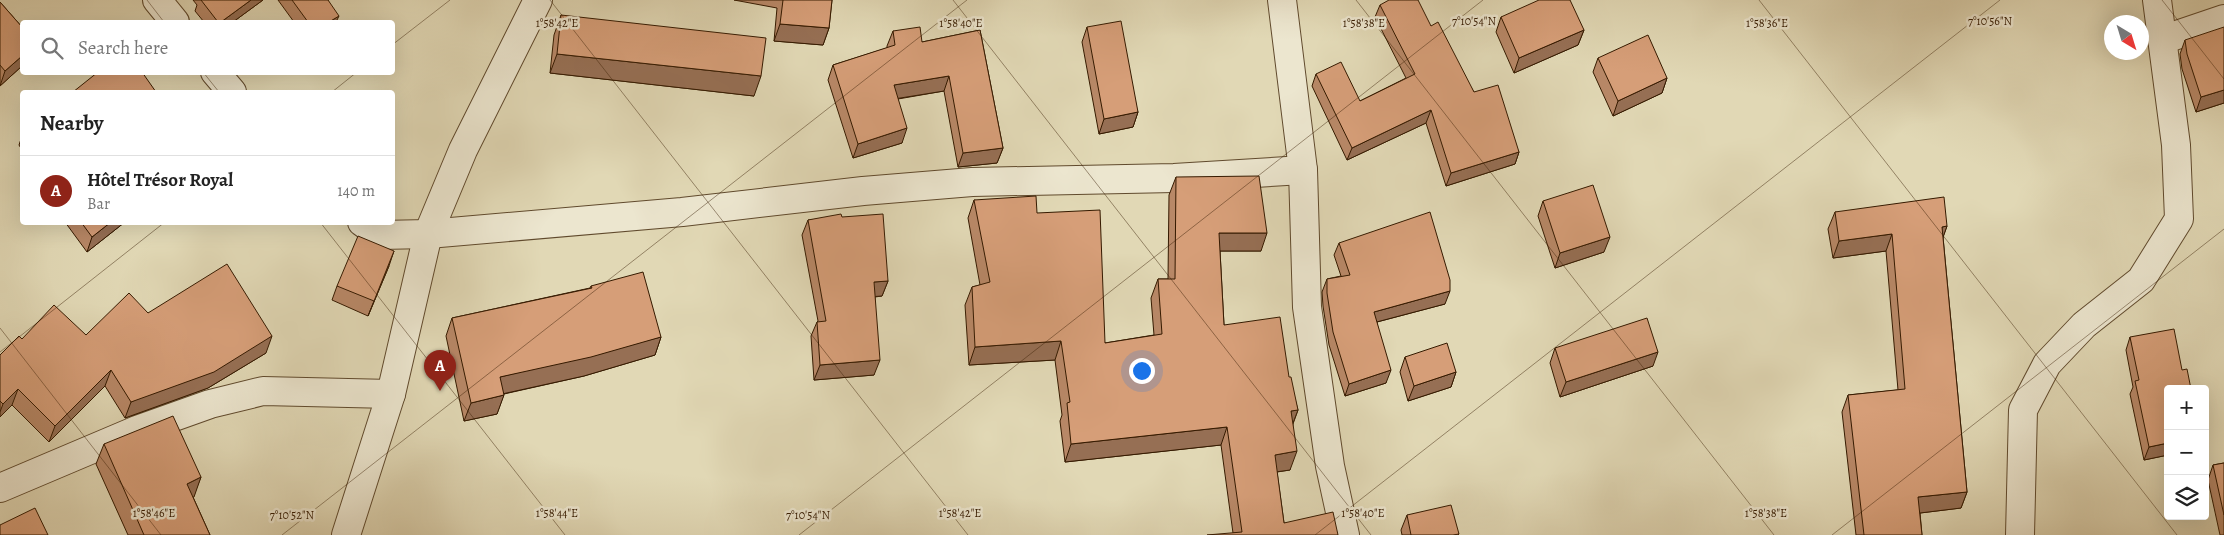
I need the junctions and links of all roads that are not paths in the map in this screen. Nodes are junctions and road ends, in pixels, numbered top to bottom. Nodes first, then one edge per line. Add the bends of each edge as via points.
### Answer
1 (157, 0) edge
2 (538, 0) edge
3 (1282, 0) edge
4 (2157, 0) edge
5 (2224, 19) edge
6 (173, 20) edge
7 (2162, 40) junction
8 (218, 75) edge
9 (230, 90) edge
10 (1303, 170) junction
11 (366, 225) edge
12 (428, 234) junction
13 (391, 394) junction
14 (0, 488) edge
15 (346, 535) edge
16 (1345, 535) edge
17 (2020, 535) edge

1 - 6 street
2 - 12 street via 463,150
3 - 10 street
4 - 7 street
5 - 7 street
7 - 17 street via 2176,145 2179,219 2142,280 2084,325 2047,364 2023,410
8 - 9 street
10 - 12 street via 1174,178 972,182
10 - 16 street via 1306,307 1330,466
11 - 12 street via 380,235
12 - 13 street
13 - 14 street via 263,391 210,404 137,430
13 - 15 street

